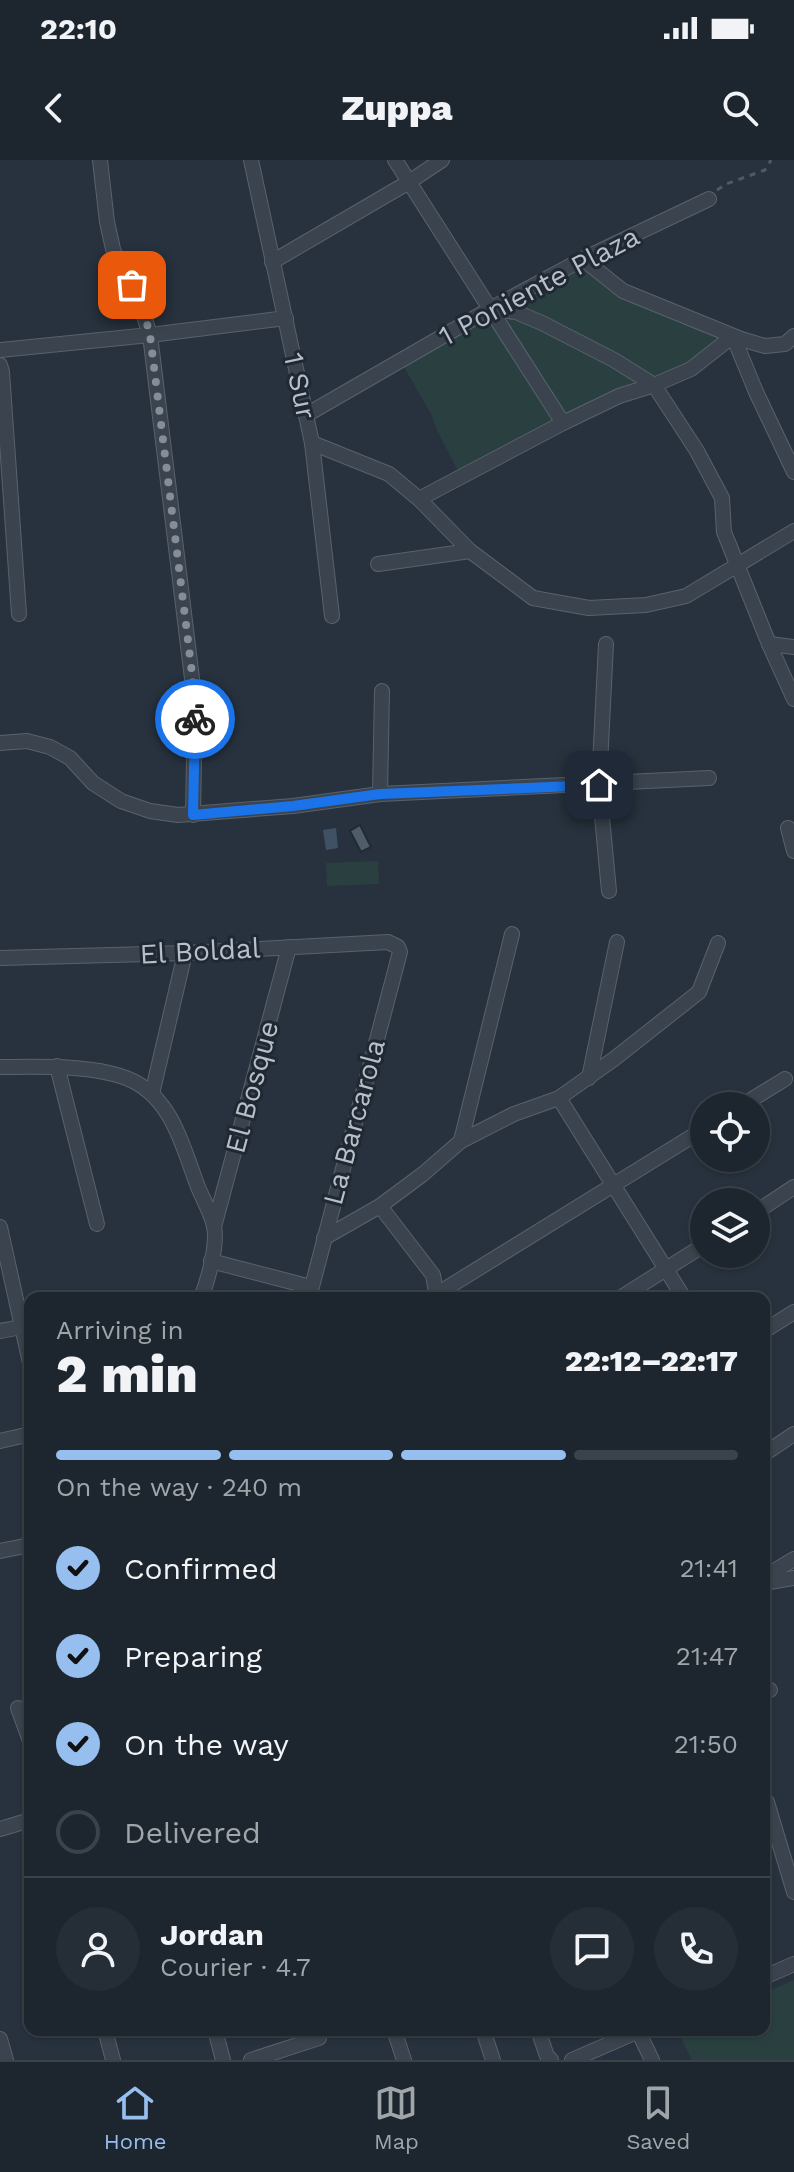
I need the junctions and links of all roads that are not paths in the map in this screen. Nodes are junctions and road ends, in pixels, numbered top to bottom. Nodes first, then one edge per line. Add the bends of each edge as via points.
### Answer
1 (100, 160) edge
2 (251, 160) edge
3 (395, 160) edge
4 (442, 160) edge
5 (409, 182) junction
6 (709, 199) road end
7 (583, 259) junction
8 (272, 262) junction
9 (490, 309) junction
10 (286, 318) junction
11 (150, 335) junction
12 (733, 336) junction
13 (794, 336) edge
14 (0, 350) edge
15 (0, 365) edge
16 (654, 385) junction
17 (306, 415) junction
18 (563, 423) junction
19 (312, 443) junction
20 (794, 472) edge
21 (419, 499) junction
22 (794, 531) edge
23 (470, 551) junction
24 (378, 564) dead end
25 (738, 564) junction
26 (19, 614) dead end
27 (332, 616) dead end
28 (606, 644) dead end
29 (769, 644) junction
30 (794, 647) edge
31 (382, 691) dead end
32 (794, 699) edge
33 (0, 743) edge
34 (709, 778) dead end
35 (599, 785) junction
36 (380, 794) junction
37 (193, 815) junction
38 (788, 828) dead end
39 (794, 851) edge
40 (609, 891) dead end
41 (512, 934) dead end
42 (617, 942) dead end
43 (718, 943) dead end
44 (289, 947) junction
45 (398, 947) joint
46 (185, 953) junction
47 (0, 958) edge
48 (57, 1066) junction
49 (0, 1067) edge
50 (589, 1078) junction
51 (785, 1079) dead end
52 (764, 1092) edge
53 (152, 1094) junction
54 (559, 1098) junction
55 (690, 1138) edge
56 (461, 1141) junction
57 (614, 1186) junction
58 (794, 1187) edge
59 (770, 1203) edge
60 (380, 1206) junction
61 (97, 1224) dead end
62 (0, 1227) edge
63 (214, 1228) junction
64 (324, 1238) junction
65 (690, 1254) edge
66 (211, 1261) junction
67 (666, 1269) junction
68 (203, 1292) edge
69 (310, 1292) edge
70 (436, 1292) edge
71 (443, 1292) edge
72 (630, 1292) edge
73 (680, 1292) edge
74 (794, 1312) edge
75 (22, 1327) junction
76 (770, 1327) edge
77 (0, 1331) edge
78 (24, 1336) edge
79 (794, 1434) edge
80 (24, 1435) edge
81 (0, 1441) edge
82 (770, 1450) edge
83 (24, 1546) edge
84 (0, 1551) edge
85 (794, 1559) edge
86 (770, 1576) edge
87 (794, 1578) edge
88 (770, 1580) edge
89 (18, 1708) dead end
90 (24, 1724) edge
91 (770, 1812) edge
92 (24, 1822) edge
93 (0, 1829) edge
94 (794, 1892) edge
95 (794, 1964) edge
96 (770, 1974) edge
97 (107, 2036) edge
98 (217, 2036) edge
99 (396, 2036) edge
100 (485, 2036) edge
101 (540, 2036) edge
102 (628, 2036) edge
103 (642, 2036) edge
104 (319, 2038) dead end
105 (0, 2039) edge
106 (6, 2060) edge
107 (113, 2060) edge
108 (223, 2060) edge
109 (251, 2060) edge
110 (404, 2060) edge
111 (493, 2060) edge
112 (551, 2060) edge
113 (572, 2060) edge
114 (652, 2060) edge

1 - 11 street via 113,249
2 - 8 street, 1 Sur
3 - 5 street
4 - 5 street
5 - 8 street
5 - 9 street
6 - 7 street, 1 Poniente Plaza
7 - 9 street, 1 Poniente Plaza
7 - 12 street via 623,291
8 - 10 street, 1 Sur
9 - 16 street via 542,323
9 - 17 street, 1 Poniente Plaza
9 - 18 street
10 - 11 street
10 - 17 street, 1 Sur
11 - 14 street
11 - 37 street via 195,703
12 - 13 street via 765,346 785,344
12 - 16 street via 691,369
12 - 20 street
15 - 26 street
16 - 18 street
16 - 25 street via 722,498 724,532
17 - 19 street, 1 Sur
18 - 21 street
19 - 21 street via 389,474
19 - 27 street, 1 Sur
21 - 23 street
22 - 25 street
23 - 24 street
23 - 25 street via 533,598 589,608 646,605 686,596
25 - 29 street
28 - 35 street
29 - 30 street
29 - 32 street
31 - 36 street
33 - 37 street via 27,741 50,747 121,801 150,811
34 - 35 street
35 - 36 street
35 - 40 street
36 - 37 street
38 - 39 street
41 - 56 street
42 - 50 street
43 - 50 street via 699,992
44 - 45 street, El Boldal via 388,942
44 - 46 street, El Boldal
44 - 63 street, El Bosque
45 - 64 street, La Barcarola
46 - 47 street, El Boldal
46 - 53 street
48 - 49 street
48 - 53 street via 124,1077
48 - 61 street
50 - 54 street
51 - 52 street
53 - 63 street via 174,1123
54 - 56 street
54 - 57 street
55 - 57 street
56 - 60 street
57 - 67 street
57 - 71 street
58 - 59 street
60 - 64 street
60 - 70 street via 433,1275
62 - 75 street
63 - 66 street, El Bosque
64 - 69 street, La Barcarola
65 - 67 street
66 - 68 street, El Bosque
66 - 69 street
67 - 72 street
67 - 73 street
74 - 76 street
75 - 77 street
75 - 78 street
79 - 82 street
80 - 81 street
83 - 84 street
85 - 86 street
87 - 88 street
89 - 90 street
91 - 94 street
92 - 93 street
95 - 96 street
97 - 107 street
98 - 108 street
99 - 110 street
100 - 111 street
101 - 112 street
102 - 113 street
103 - 114 street
104 - 109 street
105 - 106 street

